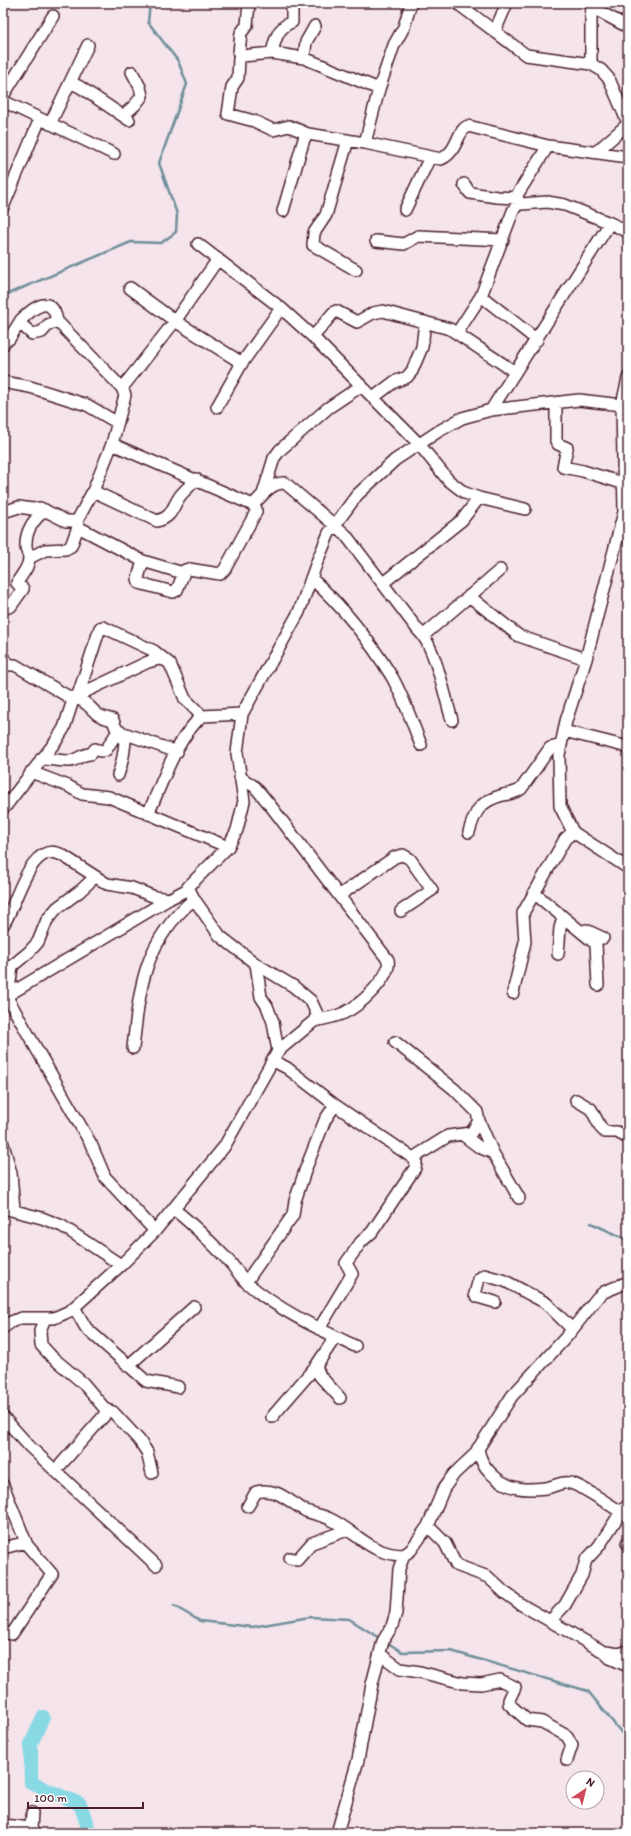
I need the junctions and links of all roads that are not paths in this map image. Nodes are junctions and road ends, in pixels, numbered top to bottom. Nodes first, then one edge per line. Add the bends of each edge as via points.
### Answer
1 (249, 3) edge
2 (411, 3) edge
3 (457, 3) edge
4 (507, 3) edge
5 (592, 5) edge
6 (292, 7) dead end
7 (53, 16) dead end
8 (315, 26) dead end
9 (628, 27) edge
10 (495, 31) junction
11 (88, 45) dead end
12 (272, 53) junction
13 (242, 56) junction
14 (304, 58) junction
15 (591, 64) junction
16 (132, 72) dead end
17 (70, 85) junction
18 (379, 89) junction
19 (3, 96) edge
20 (3, 100) edge
21 (40, 119) junction
22 (50, 124) junction
23 (628, 124) edge
24 (308, 134) junction
25 (348, 140) junction
26 (364, 143) junction
27 (548, 146) junction
28 (596, 152) junction
29 (114, 154) dead end
30 (430, 157) junction
31 (628, 157) edge
32 (464, 184) dead end
33 (518, 200) junction
34 (3, 207) edge
35 (405, 210) dead end
36 (283, 211) dead end
37 (610, 224) junction
38 (628, 232) edge
39 (503, 240) junction
40 (376, 241) dead end
41 (198, 244) dead end
42 (218, 259) junction
43 (356, 270) dead end
44 (130, 288) dead end
45 (481, 296) junction
46 (281, 308) junction
47 (22, 320) junction
48 (175, 321) junction
49 (57, 322) junction
50 (425, 322) junction
51 (457, 333) junction
52 (313, 337) junction
53 (537, 340) junction
54 (3, 345) edge
55 (242, 363) junction
56 (515, 372) junction
57 (628, 378) edge
58 (3, 382) edge
59 (362, 386) junction
60 (122, 388) junction
61 (373, 398) junction
62 (556, 403) junction
63 (622, 405) junction
64 (217, 407) dead end
65 (491, 410) junction
66 (116, 422) junction
67 (625, 442) edge
68 (112, 444) junction
69 (419, 444) junction
70 (272, 467) junction
71 (196, 479) junction
72 (282, 483) junction
73 (624, 483) edge
74 (93, 491) junction
75 (262, 495) junction
76 (479, 498) junction
77 (253, 505) junction
78 (525, 509) dead end
79 (45, 510) junction
80 (3, 512) edge
81 (78, 524) junction
82 (335, 524) junction
83 (29, 558) junction
84 (143, 561) junction
85 (500, 570) dead end
86 (183, 573) junction
87 (311, 578) junction
88 (383, 582) junction
89 (469, 596) junction
90 (3, 609) edge
91 (424, 635) junction
92 (586, 659) junction
93 (165, 660) junction
94 (5, 663) edge
95 (76, 696) junction
96 (242, 714) junction
97 (202, 716) junction
98 (452, 720) dead end
99 (118, 731) junction
100 (564, 731) junction
101 (421, 745) dead end
102 (561, 745) junction
103 (628, 747) edge
104 (177, 752) junction
105 (41, 758) junction
106 (31, 772) junction
107 (118, 775) dead end
108 (240, 777) junction
109 (5, 807) dead end
110 (148, 814) junction
111 (469, 832) dead end
112 (573, 832) junction
113 (228, 847) junction
114 (628, 868) edge
115 (95, 877) junction
116 (188, 889) junction
117 (534, 893) junction
118 (340, 895) junction
119 (169, 899) junction
120 (194, 899) junction
121 (401, 911) dead end
122 (566, 921) junction
123 (3, 925) edge
124 (603, 938) dead end
125 (242, 953) junction
126 (558, 954) dead end
127 (256, 964) junction
128 (257, 982) junction
129 (598, 985) dead end
130 (513, 994) dead end
131 (8, 995) junction
132 (314, 1021) junction
133 (395, 1042) dead end
134 (133, 1048) dead end
135 (275, 1055) junction
136 (318, 1093) junction
137 (576, 1100) dead end
138 (335, 1105) junction
139 (325, 1120) junction
140 (479, 1121) junction
141 (463, 1135) junction
142 (628, 1138) edge
143 (3, 1144) edge
144 (493, 1153) junction
145 (413, 1158) junction
146 (519, 1198) dead end
147 (3, 1208) edge
148 (174, 1209) junction
149 (14, 1210) junction
150 (155, 1231) junction
151 (121, 1265) junction
152 (246, 1282) junction
153 (628, 1282) edge
154 (495, 1302) dead end
155 (74, 1307) junction
156 (194, 1307) dead end
157 (45, 1318) junction
158 (3, 1327) edge
159 (319, 1329) junction
160 (572, 1329) junction
161 (330, 1334) junction
162 (355, 1346) dead end
163 (128, 1366) junction
164 (316, 1366) junction
165 (178, 1387) dead end
166 (340, 1398) dead end
167 (106, 1410) junction
168 (3, 1417) edge
169 (272, 1417) dead end
170 (478, 1448) junction
171 (55, 1471) junction
172 (152, 1473) dead end
173 (3, 1485) edge
174 (248, 1506) dead end
175 (626, 1511) edge
176 (428, 1526) junction
177 (347, 1530) junction
178 (27, 1545) junction
179 (3, 1548) edge
180 (404, 1555) junction
181 (290, 1558) dead end
182 (156, 1565) dead end
183 (550, 1621) junction
184 (3, 1633) edge
185 (628, 1651) edge
186 (604, 1652) junction
187 (380, 1654) junction
188 (628, 1666) edge
189 (567, 1760) dead end
190 (32, 1813) dead end
191 (3, 1825) edge
192 (33, 1830) edge
193 (337, 1833) edge

1 - 13 street via 247,24 241,33
2 - 18 street
3 - 10 street
4 - 10 street
5 - 9 street
5 - 15 street
6 - 12 street via 292,22 280,30
7 - 19 street
8 - 14 street via 306,42
10 - 15 street via 526,55
11 - 17 street
12 - 13 street
12 - 14 street
13 - 24 street via 238,61 238,78 232,87 228,114 254,121 273,130 289,126
14 - 18 street
15 - 23 street via 609,79
16 - 17 street via 142,96 126,118 80,87
17 - 22 street
18 - 26 street
20 - 21 street
21 - 22 street
21 - 34 street
22 - 29 street
23 - 28 street
24 - 25 street
24 - 36 street via 304,139
25 - 26 street
25 - 43 street via 326,215 314,233 313,244
26 - 30 street
27 - 28 street
27 - 30 street via 468,126 463,129 448,157 441,160
27 - 33 street
28 - 31 street
30 - 35 street
32 - 33 street via 470,193
33 - 37 street via 522,204 547,202 565,205
33 - 39 street
37 - 38 street
37 - 53 street
39 - 40 street via 418,236 404,244
39 - 45 street
41 - 42 street
42 - 46 street
42 - 48 street
44 - 48 street
45 - 51 street
45 - 53 street
46 - 52 street
46 - 55 street
47 - 49 street via 22,325 32,334 42,332 48,325
47 - 49 street via 34,308 42,305 51,307 56,313
47 - 54 street
48 - 55 street
48 - 60 street
49 - 60 street
50 - 51 street
50 - 52 street via 383,311 373,313 357,322 336,311
50 - 61 street via 422,347 412,371 407,377 394,382
51 - 56 street
52 - 59 street
53 - 56 street
55 - 64 street
56 - 65 street
57 - 63 street
58 - 66 street via 86,405
59 - 61 street
59 - 70 street via 328,408 280,450 274,458
60 - 66 street via 125,395
61 - 69 street
62 - 63 street via 579,400
62 - 65 street
62 - 73 street via 556,441 567,448 563,467
63 - 67 street
65 - 69 street via 462,418
66 - 68 street
67 - 73 street
68 - 71 street
68 - 74 street
69 - 76 street via 448,480 465,493
69 - 82 street via 395,460 357,496
70 - 72 street
70 - 75 street
71 - 74 street via 179,498 172,512 165,519 157,521
71 - 77 street
72 - 75 street via 269,488
72 - 82 street via 292,488
73 - 92 street via 624,512
74 - 81 street
75 - 77 street
76 - 78 street
76 - 88 street via 462,520
77 - 86 street via 256,512 223,572 220,574 189,568
79 - 80 street via 19,507
79 - 81 street
79 - 83 street via 32,521 26,537
81 - 83 street via 68,547 45,550
81 - 84 street
82 - 87 street
82 - 88 street via 346,534
83 - 90 street via 27,568 17,583 23,589 11,606
84 - 86 street
84 - 86 street via 138,578 140,583 173,592 177,590
85 - 89 street
87 - 96 street via 299,612
87 - 101 street via 356,626 392,678
88 - 91 street
89 - 91 street
89 - 92 street via 519,636
91 - 98 street via 433,655
92 - 100 street
93 - 95 street via 148,662
93 - 95 street via 154,651 101,627
93 - 97 street via 170,664 185,699
94 - 95 street via 15,665 69,697
95 - 99 street via 91,706 96,713 111,719
95 - 105 street via 64,728
96 - 97 street
96 - 108 street via 237,753
97 - 104 street via 190,729
99 - 104 street
99 - 105 street via 106,750 95,749 91,754 86,753 71,761
99 - 107 street via 125,742 125,755
100 - 102 street
100 - 103 street
102 - 111 street via 550,748 521,789 484,803 478,808
102 - 112 street via 560,806
104 - 110 street
105 - 106 street
106 - 109 street
106 - 110 street via 82,794 109,798
108 - 113 street via 244,801 238,830
108 - 118 street via 255,788 270,805
110 - 113 street
112 - 114 street
112 - 117 street via 565,839
113 - 116 street via 189,884
115 - 119 street via 107,884
115 - 123 street via 55,851 42,855 24,877
115 - 131 street via 57,908 47,920 38,942 12,966
116 - 119 street
116 - 120 street
117 - 122 street
117 - 130 street via 523,913 525,942
118 - 121 street via 395,857 403,855 410,860 432,890
118 - 132 street via 388,960 389,966 365,998 345,1012
119 - 131 street
120 - 125 street via 220,936
120 - 134 street via 164,930 146,969 139,990
122 - 124 street
122 - 126 street
122 - 129 street via 596,944
125 - 127 street
125 - 128 street
127 - 128 street
127 - 132 street via 293,986 311,1001 317,1014
128 - 135 street via 273,1022
131 - 150 street via 91,1144 105,1176
132 - 135 street
133 - 140 street via 454,1089 477,1112
135 - 136 street
135 - 148 street via 224,1147
136 - 138 street
136 - 139 street
137 - 142 street via 591,1110 605,1132 617,1132
138 - 139 street
138 - 145 street
139 - 152 street via 306,1168 293,1215
140 - 141 street via 471,1133
140 - 144 street
141 - 144 street via 479,1147
141 - 145 street via 448,1136
143 - 149 street via 11,1173
144 - 146 street
145 - 159 street via 416,1162 415,1168 372,1232 361,1242 346,1263 352,1274
147 - 149 street
148 - 150 street
148 - 152 street via 220,1252
149 - 151 street via 62,1226
150 - 151 street
151 - 155 street
152 - 159 street via 274,1304
153 - 160 street via 604,1292
154 - 160 street via 475,1294 479,1280 484,1275 505,1281 546,1303
155 - 157 street via 54,1318
155 - 163 street via 86,1328
156 - 163 street
157 - 158 street via 21,1318
157 - 167 street via 40,1331 41,1345 83,1383
159 - 161 street
160 - 170 street via 512,1396
161 - 162 street
161 - 164 street via 332,1342
163 - 165 street via 146,1381
164 - 166 street via 320,1376
164 - 169 street
167 - 171 street via 104,1416
167 - 172 street via 113,1412 139,1440 147,1452
168 - 171 street
170 - 175 street via 483,1465 506,1484 532,1489 571,1483
170 - 176 street via 444,1488
171 - 182 street
173 - 178 street
174 - 177 street via 256,1492 266,1491 282,1495 304,1510 331,1520
175 - 183 street via 586,1560 582,1575 565,1605
176 - 180 street
176 - 183 street via 445,1543 456,1566 488,1577 504,1592
177 - 180 street via 366,1545 381,1552
177 - 181 street via 312,1543 300,1559
178 - 179 street via 23,1543
178 - 184 street via 52,1574 12,1634
180 - 187 street via 399,1569 396,1613
183 - 186 street
185 - 186 street via 613,1655
186 - 188 street via 610,1658
187 - 189 street via 400,1669 463,1683 481,1684 500,1680 515,1687 509,1704 528,1720 542,1722 567,1736 572,1745
187 - 193 street via 358,1760
190 - 192 street
191 - 192 street

